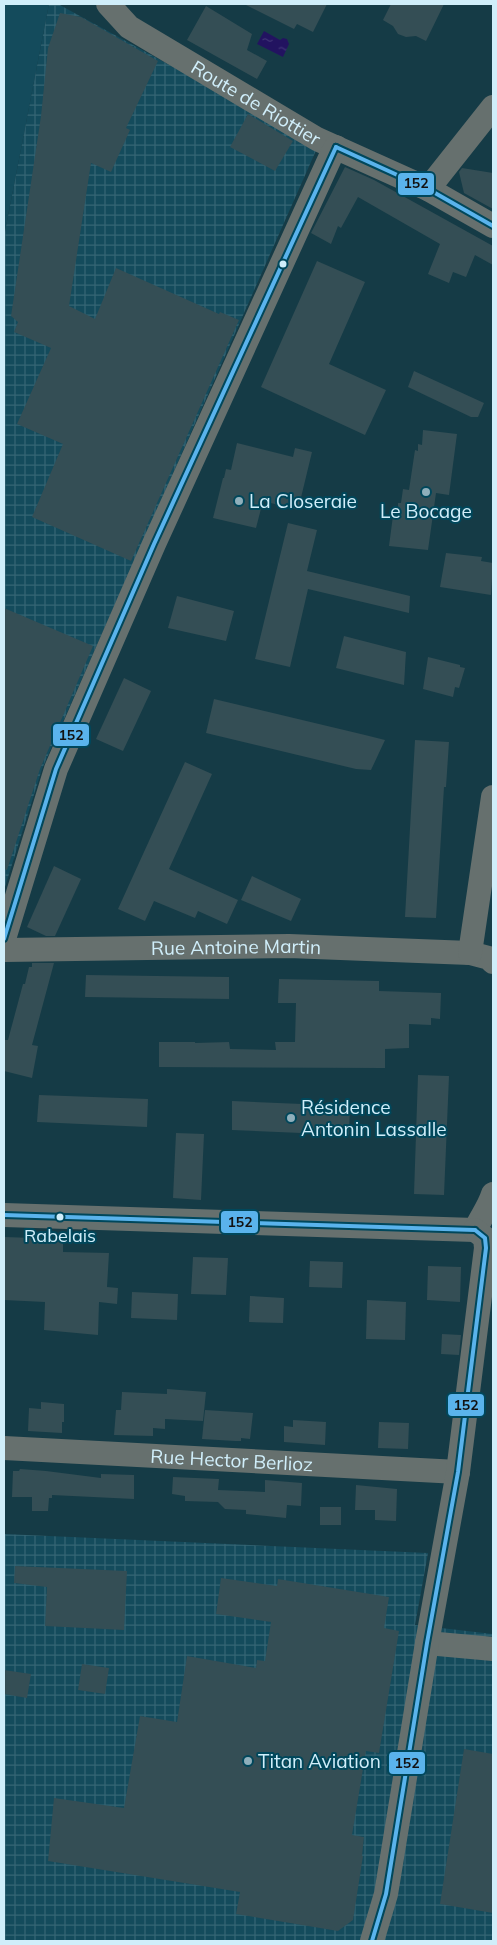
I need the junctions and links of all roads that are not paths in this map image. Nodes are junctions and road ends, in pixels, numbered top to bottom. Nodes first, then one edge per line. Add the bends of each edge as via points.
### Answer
1 (108, 4) edge
2 (493, 107) edge
3 (336, 147) junction
4 (428, 189) junction
5 (493, 226) edge
6 (493, 796) edge
7 (4, 939) edge
8 (4, 950) edge
9 (470, 953) junction
10 (493, 962) edge
11 (493, 1194) edge
12 (4, 1215) edge
13 (476, 1230) junction
14 (4, 1448) edge
15 (458, 1472) junction
16 (427, 1643) junction
17 (493, 1649) edge
18 (386, 1894) junction
19 (372, 1941) edge
20 (387, 1941) edge

1 - 3 street, Route de Riottier via 129,26 317,139
2 - 4 street
3 - 4 street, Route de Riottier
3 - 7 street via 154,544 56,769
4 - 5 street, Route de Riottier
6 - 9 street
8 - 9 street, Rue Antoine Martin via 289,946
9 - 10 street, Rue Antoine Martin
11 - 13 street
12 - 13 street
13 - 15 street via 484,1238 486,1248
14 - 15 street, Rue Hector Berlioz
15 - 16 street
16 - 17 street
16 - 18 street
18 - 19 street
18 - 20 street

